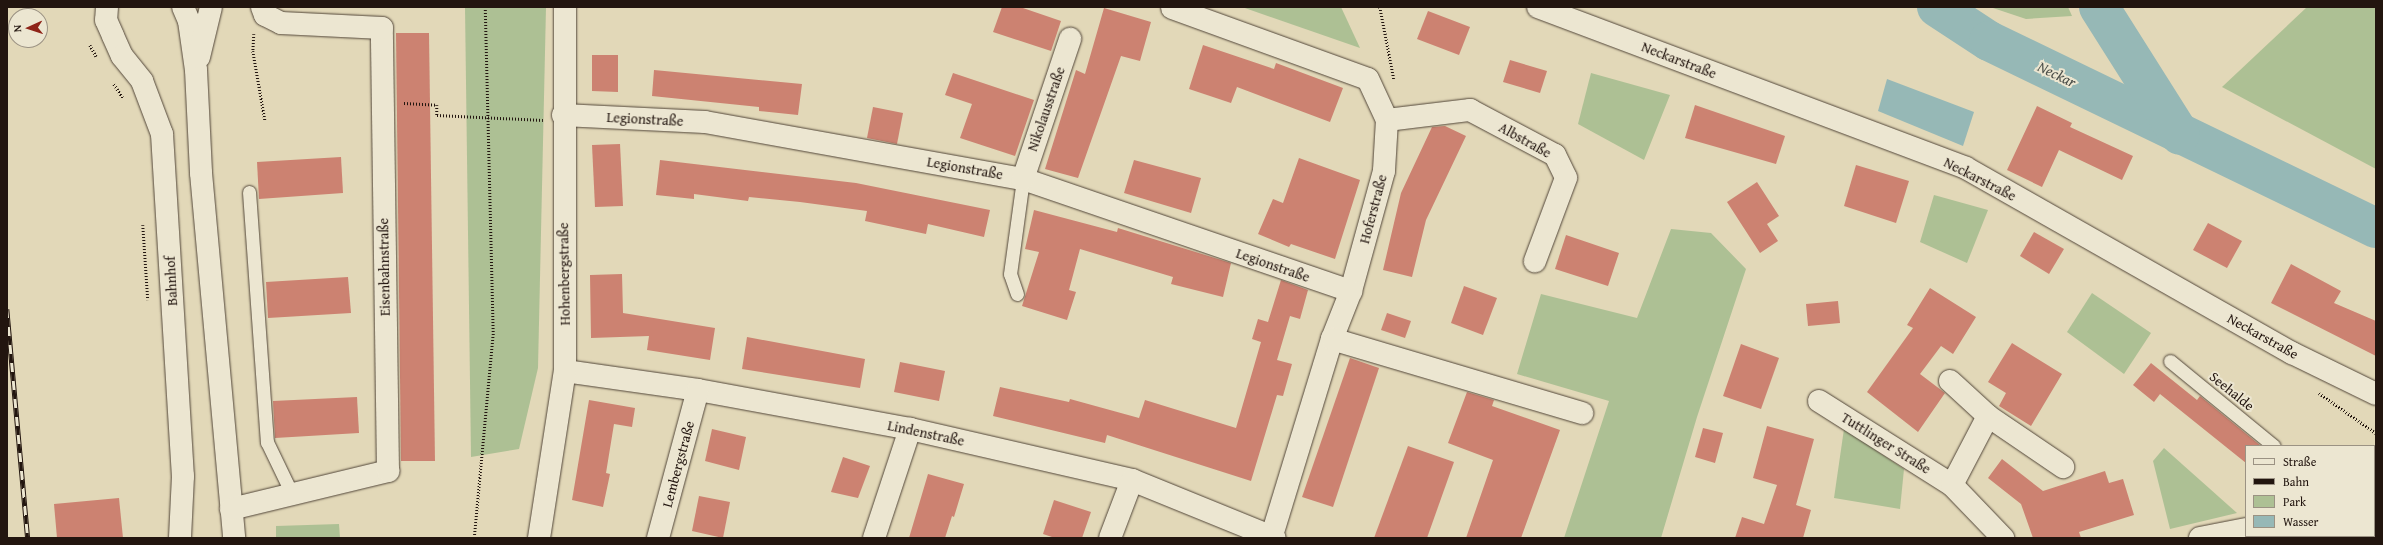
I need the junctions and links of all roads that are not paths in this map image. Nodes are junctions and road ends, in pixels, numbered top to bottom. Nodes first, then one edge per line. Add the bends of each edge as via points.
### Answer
1 (107, 7) edge
2 (122, 7) edge
3 (183, 7) edge
4 (211, 7) edge
5 (565, 7) edge
6 (1538, 7) edge
7 (1172, 8) edge
8 (263, 11) edge
9 (113, 36) junction
10 (1070, 39) dead end
11 (196, 70) junction
12 (557, 118) junction
13 (1387, 120) junction
14 (1023, 179) junction
15 (249, 192) dead end
16 (1535, 261) dead end
17 (1351, 291) junction
18 (1016, 294) dead end
19 (1332, 339) junction
20 (2170, 361) dead end
21 (565, 371) junction
22 (1950, 381) dead end
23 (698, 390) junction
24 (2376, 394) edge
25 (1819, 401) dead end
26 (1582, 413) dead end
27 (1988, 416) junction
28 (910, 429) junction
29 (2273, 445) edge
30 (2063, 467) dead end
31 (1132, 480) junction
32 (1952, 485) junction
33 (292, 494) junction
34 (231, 509) junction
35 (2245, 529) edge
36 (1273, 537) edge
37 (2376, 537) edge
38 (180, 538) edge
39 (234, 538) edge
40 (538, 538) edge
41 (658, 538) edge
42 (874, 538) edge
43 (1110, 538) edge
44 (2003, 538) edge
45 (2200, 538) edge
46 (2354, 538) edge

1 - 9 street, Bahnhof via 106,20
2 - 9 street via 117,14
3 - 11 street via 189,21
4 - 11 street
5 - 12 street, Hohenbergstraße
6 - 24 street, Neckarstraße via 1966,168 2292,353
7 - 13 street, Hoferstraße via 1368,79
8 - 33 street, Eisenbahnstraße via 281,23 382,28 388,471
9 - 38 street, Bahnhof via 122,56 142,81 162,134 183,476
10 - 14 street, Nikolausstraße
11 - 34 street via 201,173
12 - 14 street, Legionstraße via 705,122
12 - 21 street, Hohenbergstraße
13 - 16 street, Albstraße via 1470,110 1555,155 1566,178
13 - 17 street, Hoferstraße via 1384,171
14 - 17 street, Legionstraße
14 - 18 lane via 1010,274
15 - 33 lane via 267,442
17 - 19 street, Hoferstraße
19 - 26 street
19 - 36 street, Hoferstraße
20 - 29 lane, Seehalde
21 - 23 street, Lindenstraße
21 - 40 street, Hohenbergstraße
22 - 27 street
23 - 28 street, Lindenstraße
23 - 41 street, Lembergstraße
25 - 32 street, Tuttlinger Straße
27 - 30 street
27 - 32 street
28 - 31 street, Lindenstraße
28 - 42 street
31 - 36 street, Lindenstraße
31 - 43 street
32 - 44 street, Tuttlinger Straße
33 - 34 street, Eisenbahnstraße
34 - 39 street
35 - 45 street
37 - 46 street

